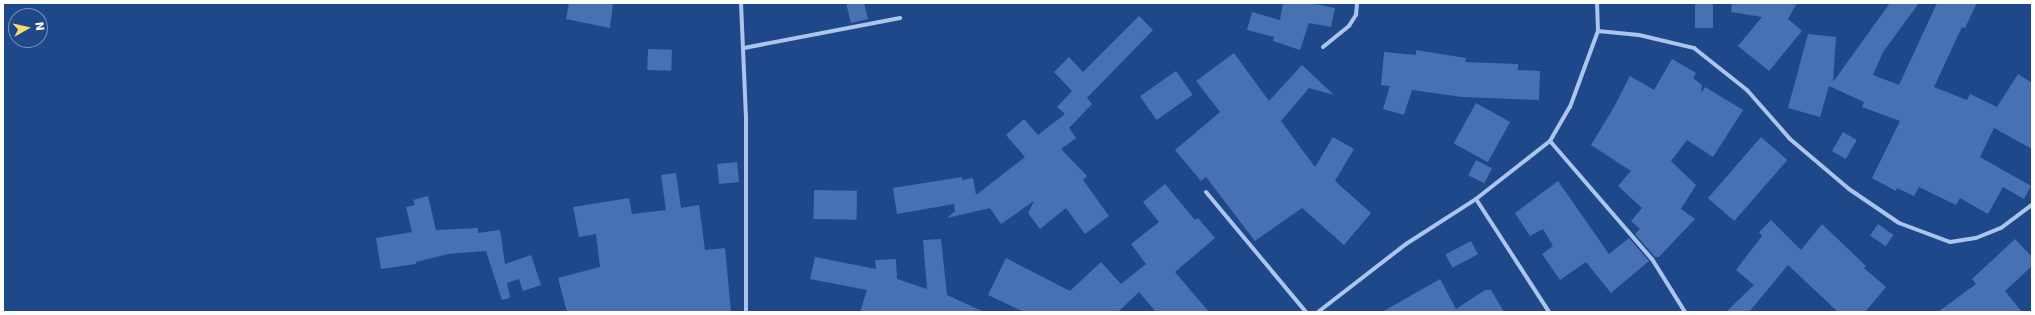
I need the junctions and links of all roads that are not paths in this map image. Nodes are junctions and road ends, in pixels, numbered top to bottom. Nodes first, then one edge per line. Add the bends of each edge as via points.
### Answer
1 (741, 3) edge
2 (1357, 3) edge
3 (1597, 3) edge
4 (900, 18) dead end
5 (1598, 31) junction
6 (1323, 47) dead end
7 (744, 48) junction
8 (1550, 141) junction
9 (1206, 192) dead end
10 (1476, 199) junction
11 (2032, 205) edge
12 (746, 312) edge
13 (1306, 312) edge
14 (1318, 312) edge
15 (1549, 312) edge
16 (1685, 312) edge

1 - 7 street
2 - 6 street via 1356,15 1349,26
3 - 5 street
4 - 7 street
5 - 8 street via 1570,107
5 - 11 street via 1639,35 1694,48 1746,90 1790,139 1849,189 1899,223 1950,242 1976,238 2001,228
7 - 12 street
8 - 10 street
8 - 16 street via 1652,258
9 - 13 street
10 - 14 street via 1406,244
10 - 15 street

